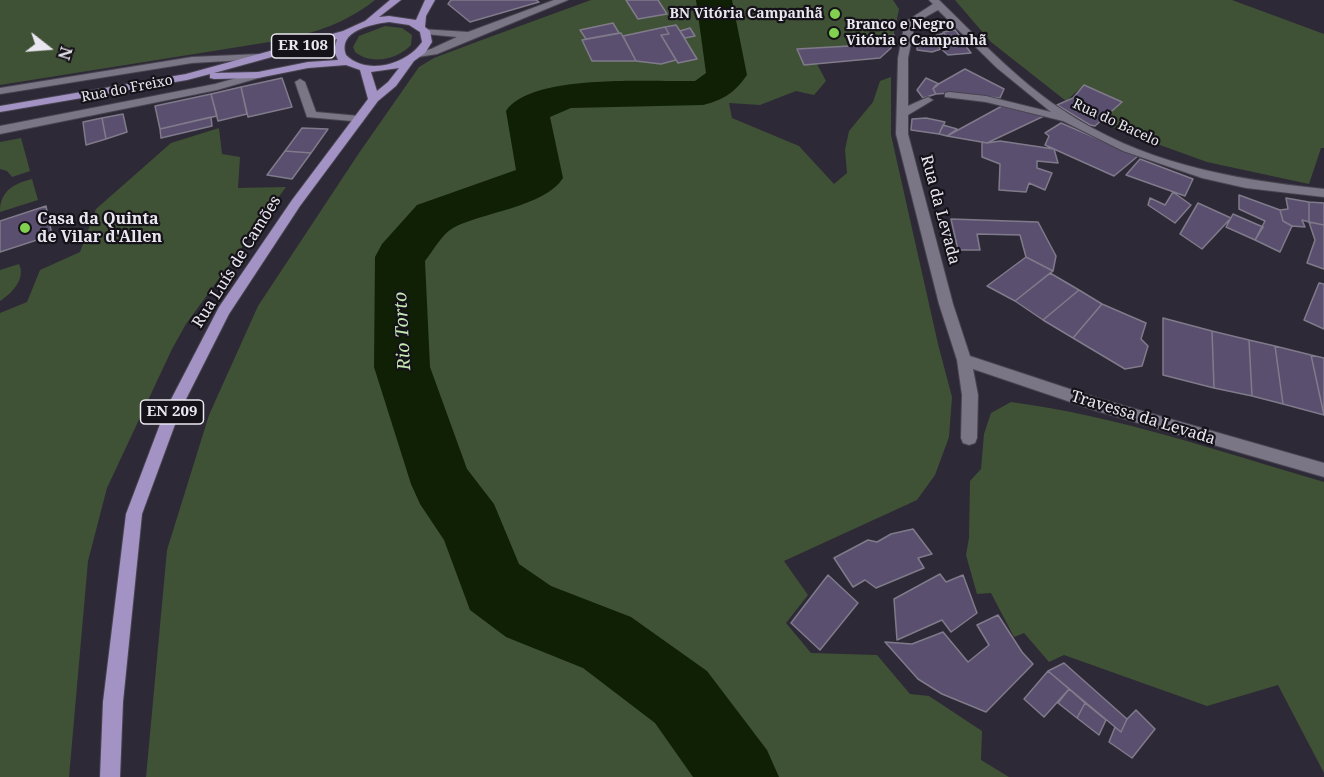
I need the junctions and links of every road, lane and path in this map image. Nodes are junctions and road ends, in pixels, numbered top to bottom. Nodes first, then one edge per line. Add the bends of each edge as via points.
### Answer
1 (396, 0) edge
2 (430, 0) edge
3 (563, 0) edge
4 (937, 2) edge
5 (365, 23) junction
6 (423, 29) junction
7 (346, 33) junction
8 (470, 35) junction
9 (415, 56) junction
10 (259, 57) junction
11 (347, 62) junction
12 (365, 68) junction
13 (258, 75) junction
14 (187, 77) junction
15 (300, 82) dead end
16 (0, 91) edge
17 (949, 95) dead end
18 (374, 99) junction
19 (928, 100) dead end
20 (0, 109) edge
21 (902, 114) junction
22 (359, 120) junction
23 (1074, 122) junction
24 (0, 130) edge
25 (1324, 193) edge
26 (964, 360) junction
27 (969, 438) dead end
28 (1324, 470) edge
29 (110, 777) edge

1 - 5 main road, ER 108
2 - 6 main road, Rua Luís de Camões via 421,16
3 - 8 street
4 - 21 street, Rua da Levada via 910,22 903,58
4 - 23 street, Rua do Bacelo via 1010,72
5 - 6 main road, ER 108 via 402,19
5 - 7 main road, ER 108
6 - 8 street
6 - 9 main road, Rua Luís de Camões via 427,42
7 - 10 main road, Rua do Freixo / ER 108
7 - 11 main road, ER 108 via 338,49
8 - 9 street
9 - 12 main road, ER 108 via 389,66
9 - 18 main road, Rua Luís de Camões / EN 209
10 - 14 main road, Rua do Freixo / ER 108
10 - 16 street, Rua do Freixo via 192,60
11 - 12 main road, ER 108
11 - 13 main road, Rua do Freixo / ER 108
12 - 18 main road
13 - 14 main road, Rua do Freixo / ER 108
13 - 24 street, Rua do Freixo via 217,87
14 - 20 main road, ER 108
15 - 22 street via 311,115
17 - 23 street via 1009,104
18 - 22 main road, Rua Luís de Camões / EN 209
19 - 21 street
21 - 26 street, Rua da Levada via 902,134
22 - 29 main road, Rua Luís de Camões / EN 209 via 296,203 224,311 173,411 134,514 113,702
23 - 25 street, Rua do Bacelo via 1201,174
26 - 27 street, Rua da Levada via 970,395
26 - 28 street, Travessa da Levada via 1036,387

